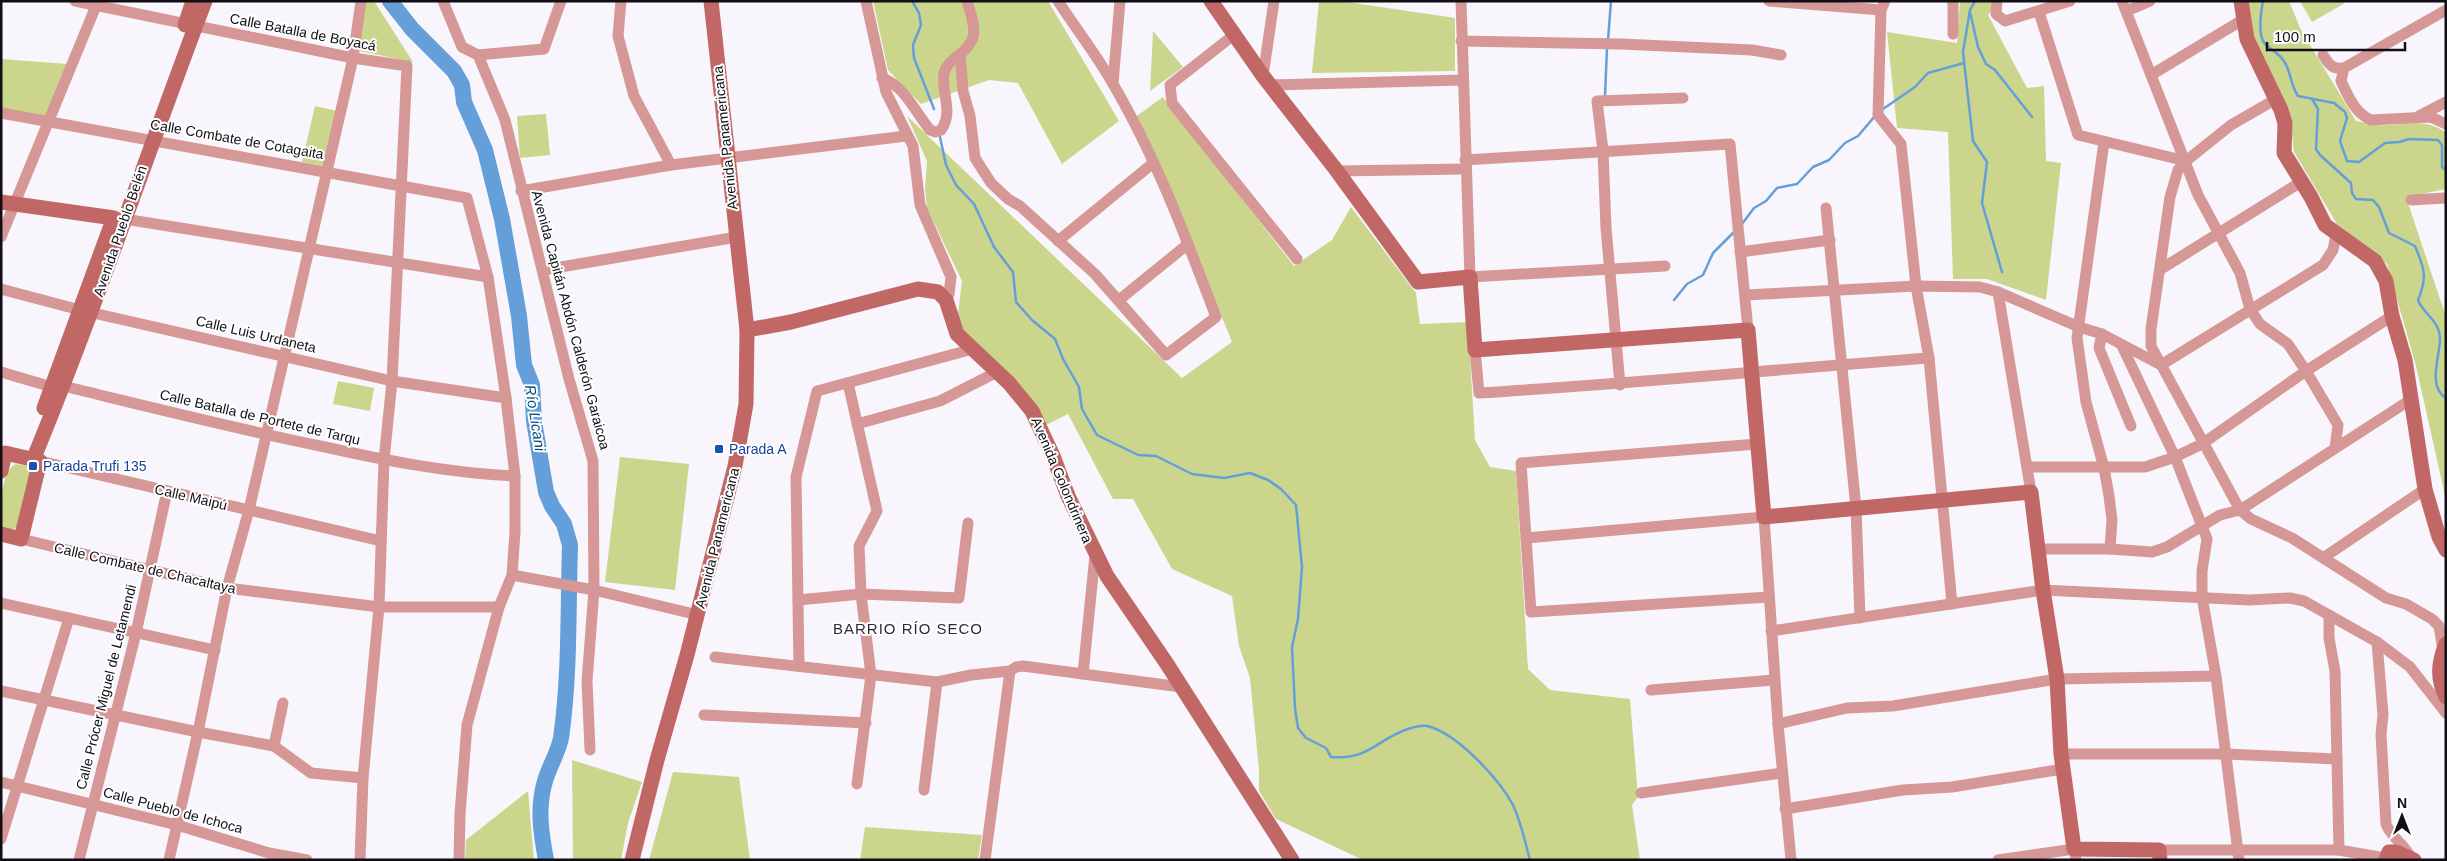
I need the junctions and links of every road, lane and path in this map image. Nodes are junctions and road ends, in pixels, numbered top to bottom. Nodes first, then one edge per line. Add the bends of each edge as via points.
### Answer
1 (75, 1) edge
2 (193, 1) edge
3 (205, 1) edge
4 (360, 1) edge
5 (443, 1) edge
6 (561, 1) edge
7 (621, 1) edge
8 (711, 1) edge
9 (866, 1) edge
10 (967, 1) edge
11 (1058, 1) edge
12 (1120, 1) edge
13 (1211, 1) edge
14 (1274, 1) edge
15 (1460, 1) edge
16 (1769, 1) edge
17 (1954, 1) edge
18 (1997, 1) edge
19 (2070, 1) edge
20 (2150, 1) edge
21 (2242, 1) edge
22 (97, 3) edge
23 (1883, 6) edge
24 (2125, 6) edge
25 (2446, 10) edge
26 (2039, 12) junction
27 (2244, 19) junction
28 (190, 24) junction
29 (1236, 34) junction
30 (1953, 34) dead end
31 (1461, 41) junction
32 (960, 54) junction
33 (478, 55) junction
34 (1782, 55) dead end
35 (2323, 55) dead end
36 (353, 58) junction
37 (2344, 68) junction
38 (2151, 74) junction
39 (882, 78) junction
40 (1266, 80) junction
41 (1462, 80) junction
42 (1113, 84) junction
43 (1683, 98) dead end
44 (2276, 99) junction
45 (2446, 102) edge
46 (2432, 110) junction
47 (1, 113) edge
48 (2418, 117) junction
49 (49, 121) junction
50 (2446, 124) edge
51 (906, 136) junction
52 (148, 138) junction
53 (2104, 142) junction
54 (1603, 151) junction
55 (726, 157) junction
56 (2186, 161) junction
57 (1152, 164) junction
58 (1465, 164) junction
59 (671, 165) junction
60 (327, 170) junction
61 (1337, 171) junction
62 (2301, 182) junction
63 (403, 185) junction
64 (521, 191) junction
65 (2446, 198) edge
66 (2411, 200) dead end
67 (9, 203) edge
68 (1826, 208) dead end
69 (119, 218) junction
70 (2218, 233) junction
71 (1, 237) edge
72 (737, 237) junction
73 (2342, 238) junction
74 (1830, 240) junction
75 (1058, 241) junction
76 (1188, 244) junction
77 (309, 249) junction
78 (1740, 252) junction
79 (1297, 259) dead end
80 (398, 263) junction
81 (1665, 266) dead end
82 (1611, 268) junction
83 (2161, 269) junction
84 (543, 270) junction
85 (1470, 276) junction
86 (488, 277) junction
87 (1916, 286) junction
88 (1, 288) edge
89 (1836, 291) junction
90 (1998, 292) junction
91 (1745, 295) junction
92 (946, 300) junction
93 (1119, 300) junction
94 (2250, 309) junction
95 (86, 312) junction
96 (2392, 316) junction
97 (2079, 327) junction
98 (747, 330) junction
99 (1748, 330) junction
100 (2102, 334) junction
101 (1616, 341) junction
102 (2122, 346) junction
103 (973, 349) junction
104 (1475, 350) junction
105 (284, 355) junction
106 (1929, 358) junction
107 (1843, 364) junction
108 (2161, 366) junction
109 (1751, 371) junction
110 (2306, 371) junction
111 (1, 372) edge
112 (997, 372) junction
113 (392, 380) junction
114 (848, 383) junction
115 (1620, 385) junction
116 (57, 387) junction
117 (506, 398) junction
118 (2410, 400) junction
119 (858, 424) junction
120 (2131, 426) dead end
121 (266, 435) junction
122 (1757, 444) junction
123 (2202, 444) junction
124 (2335, 448) junction
125 (3, 453) edge
126 (2175, 457) junction
127 (33, 460) junction
128 (384, 460) junction
129 (2027, 467) junction
130 (2104, 468) junction
131 (1, 471) edge
132 (515, 476) junction
133 (2425, 490) junction
134 (167, 491) junction
135 (2031, 492) junction
136 (1942, 500) junction
137 (1856, 508) junction
138 (249, 510) junction
139 (2240, 510) junction
140 (1764, 516) junction
141 (968, 523) dead end
142 (2203, 526) junction
143 (2, 536) edge
144 (1526, 538) junction
145 (21, 539) junction
146 (381, 541) junction
147 (2038, 549) junction
148 (2110, 549) junction
149 (2446, 550) edge
150 (1095, 554) junction
151 (2323, 558) junction
152 (149, 570) junction
153 (512, 575) junction
154 (227, 588) junction
155 (594, 590) junction
156 (2043, 590) junction
157 (861, 594) junction
158 (1769, 597) junction
159 (2202, 597) junction
160 (798, 600) junction
161 (1, 603) edge
162 (1952, 604) junction
163 (379, 607) junction
164 (499, 608) junction
165 (698, 615) junction
166 (2329, 615) junction
167 (69, 618) junction
168 (1860, 618) junction
169 (1771, 631) junction
170 (136, 633) junction
171 (2377, 642) junction
172 (2444, 648) edge
173 (215, 650) junction
174 (714, 657) dead end
175 (799, 666) junction
176 (1010, 671) junction
177 (1083, 674) junction
178 (872, 675) junction
179 (2216, 676) junction
180 (2057, 679) junction
181 (1774, 680) junction
182 (937, 682) junction
183 (1181, 688) junction
184 (1651, 690) dead end
185 (1, 691) edge
186 (2446, 697) edge
187 (44, 700) junction
188 (283, 703) dead end
189 (2446, 714) edge
190 (115, 715) junction
191 (704, 715) dead end
192 (866, 723) junction
193 (1778, 724) junction
194 (198, 732) junction
195 (274, 746) junction
196 (590, 750) dead end
197 (2061, 754) junction
198 (2226, 754) junction
199 (2337, 759) junction
200 (2063, 770) junction
201 (1782, 773) junction
202 (363, 778) junction
203 (1, 782) edge
204 (857, 784) dead end
205 (17, 786) junction
206 (924, 790) dead end
207 (1641, 793) dead end
208 (93, 804) junction
209 (1785, 809) junction
210 (177, 825) junction
211 (1, 839) edge
212 (2339, 850) junction
213 (2075, 854) edge
214 (2159, 855) edge
215 (2239, 855) edge
216 (2322, 855) edge
217 (2385, 859) edge
218 (2413, 859) edge
219 (79, 860) edge
220 (169, 860) edge
221 (307, 860) edge
222 (360, 860) edge
223 (459, 860) edge
224 (632, 860) edge
225 (985, 860) edge
226 (1292, 860) edge
227 (1791, 860) edge
228 (1998, 860) edge

1 - 22 street, Calle Batalla de Boyacá
2 - 28 street, Avenida Pueblo Belén
3 - 28 street, Avenida Pueblo Belén
4 - 36 street
5 - 33 street, Avenida Capitán Abdón Calderón Garaicoa via 462,47
6 - 33 street via 544,49
7 - 59 street via 618,36 634,96
8 - 55 street, Avenida Panamericana
9 - 39 street, Avenida Golondrinera
10 - 32 street via 974,23 974,37
11 - 42 street
12 - 42 street
13 - 29 street
14 - 40 street
15 - 31 street
16 - 23 street
17 - 30 street
18 - 26 street via 1996,14 2004,22
19 - 26 street
20 - 24 street
21 - 27 street
22 - 28 street, Calle Batalla de Boyacá
22 - 49 street
23 - 87 street via 1878,115 1901,144
24 - 38 street
25 - 37 street
26 - 53 street via 2078,135
27 - 38 street
27 - 44 street via 2247,39
28 - 36 street, Calle Batalla de Boyacá
28 - 52 street, Avenida Pueblo Belén
29 - 40 street
29 - 79 street via 1170,85 1172,103
31 - 34 street via 1621,44 1752,50
31 - 41 street
32 - 39 street via 944,72 947,112 944,126 935,132 930,130 910,100 894,84
32 - 75 street via 963,91 980,170 1008,199
33 - 64 street, Avenida Capitán Abdón Calderón Garaicoa via 505,120
35 - 37 street via 2330,66
36 - 60 street
36 - 63 street, Calle Batalla de Boyacá via 408,66
37 - 48 street via 2341,81 2353,105 2364,117 2371,120
38 - 56 street
39 - 51 street, Avenida Golondrinera
40 - 41 street
40 - 61 street
41 - 58 street
42 - 57 street
43 - 54 street via 1597,101
44 - 56 street via 2232,126
44 - 62 street via 2285,123 2284,154
45 - 46 street
46 - 48 street
46 - 50 street
47 - 49 street, Calle Combate de Cotagaita
48 - 50 street via 2430,117
49 - 52 street, Calle Combate de Cotagaita
49 - 67 street
51 - 55 street
51 - 92 street, Avenida Golondrinera via 916,158 920,205 951,276
52 - 60 street, Calle Combate de Cotagaita
52 - 69 street, Avenida Pueblo Belén
53 - 56 street
53 - 97 street
54 - 58 street
54 - 78 street via 1730,144
54 - 82 street
55 - 59 street
55 - 72 street, Avenida Panamericana
56 - 70 street via 2198,196
56 - 83 street via 2174,179
57 - 75 street
57 - 76 street
58 - 61 street
58 - 85 street
59 - 64 street
60 - 63 street, Calle Combate de Cotagaita
60 - 77 street
61 - 85 street via 1418,282
62 - 70 street
62 - 73 street via 2325,225
63 - 80 street
63 - 86 street, Calle Combate de Cotagaita via 467,198
64 - 84 street, Avenida Capitán Abdón Calderón Garaicoa
65 - 66 street
67 - 69 street
67 - 71 street
68 - 74 street
69 - 77 street
69 - 95 street, Avenida Pueblo Belén
70 - 83 street
70 - 94 street via 2240,273
72 - 84 street
72 - 98 street, Avenida Panamericana
73 - 94 street via 2322,265
73 - 96 street via 2375,261 2386,281
74 - 78 street
74 - 89 street
75 - 93 street
76 - 93 street
76 - 93 street via 1216,317 1166,355
77 - 80 street
77 - 105 street
78 - 91 street
80 - 86 street
80 - 113 street
81 - 82 street
82 - 85 street
82 - 101 street
83 - 108 street via 2151,346
84 - 155 street, Avenida Capitán Abdón Calderón Garaicoa via 593,462
85 - 104 street
86 - 117 street
87 - 89 street
87 - 90 street via 1980,287
87 - 106 street
88 - 95 street, Calle Luis Urdaneta
89 - 91 street
89 - 107 street
90 - 97 street
90 - 129 street
91 - 99 street
92 - 98 street via 938,292 918,290
92 - 103 street, Avenida Golondrinera via 957,334
94 - 108 street
94 - 110 street via 2260,324 2288,344
95 - 105 street, Calle Luis Urdaneta
95 - 116 street, Avenida Pueblo Belén
96 - 110 street
96 - 118 street via 2405,360
97 - 100 street
97 - 130 street via 2080,373
98 - 165 street, Avenida Panamericana via 746,404 739,446
99 - 101 street
99 - 109 street
100 - 102 street
100 - 120 street via 2099,348
101 - 104 street
101 - 115 street
102 - 108 street
102 - 126 street
103 - 112 street, Avenida Golondrinera
103 - 114 street
104 - 115 street via 1479,393
105 - 113 street, Calle Luis Urdaneta
105 - 121 street
106 - 107 street
106 - 136 street
107 - 109 street
107 - 137 street
108 - 123 street
109 - 115 street
109 - 122 street
110 - 123 street
110 - 124 street via 2338,425
111 - 116 street, Calle Batalla de Portete de Tarqu
112 - 119 street via 940,401
112 - 150 street, Avenida Golondrinera via 1023,398 1041,428
113 - 117 street, Calle Luis Urdaneta
113 - 128 street
114 - 119 street
114 - 160 street via 817,391 796,477
116 - 121 street, Calle Batalla de Portete de Tarqu
116 - 127 street, Avenida Pueblo Belén
117 - 132 street
118 - 124 street
118 - 133 street
119 - 157 street via 877,511 860,546
121 - 128 street, Calle Batalla de Portete de Tarqu
121 - 138 street
122 - 140 street
122 - 144 street via 1521,463
123 - 126 street
123 - 139 street
124 - 139 street
125 - 127 street, Calle Maipú
125 - 131 street
126 - 130 street via 2145,467
126 - 142 street
127 - 134 street, Calle Maipú
127 - 145 street, Avenida Pueblo Belén
128 - 132 street, Calle Batalla de Portete de Tarqu via 448,471
128 - 146 street
129 - 130 street
129 - 135 street
130 - 148 street via 2112,520
132 - 153 street via 516,532
133 - 149 street
133 - 151 street
134 - 138 street, Calle Maipú
134 - 152 street, Calle Prócer Miguel de Letamendi
135 - 136 street
135 - 147 street
136 - 137 street
136 - 162 street
137 - 140 street
137 - 168 street
138 - 146 street, Calle Maipú
138 - 154 street
139 - 142 street via 2220,515
139 - 151 street
140 - 144 street
140 - 158 street
141 - 157 street via 959,598
142 - 148 street via 2152,552
142 - 159 street via 2207,539
143 - 145 street, Calle Combate de Chacaltaya
144 - 158 street via 1531,612
145 - 152 street, Calle Combate de Chacaltaya
146 - 163 street
147 - 148 street
147 - 156 street
150 - 177 street
150 - 183 street, Avenida Golondrinera
151 - 172 street via 2386,598 2406,604 2432,619 2439,626
152 - 154 street, Calle Combate de Chacaltaya
152 - 170 street, Calle Prócer Miguel de Letamendi
153 - 155 street
153 - 164 street
154 - 163 street, Calle Combate de Chacaltaya
154 - 173 street
155 - 165 street
155 - 196 street, Avenida Capitán Abdón Calderón Garaicoa via 587,681
156 - 159 street
156 - 162 street
156 - 180 street
157 - 160 street
157 - 178 street
158 - 169 street
159 - 166 street via 2290,598 2304,601
159 - 179 street
160 - 175 street
161 - 167 street
162 - 168 street
163 - 164 street, Calle Combate de Chacaltaya
163 - 202 street
164 - 223 street via 467,725
165 - 224 street, Avenida Panamericana
166 - 171 street
166 - 199 street via 2335,671
167 - 170 street
167 - 187 street
168 - 169 street
169 - 181 street
170 - 173 street
170 - 190 street, Calle Prócer Miguel de Letamendi
171 - 189 street via 2410,667
171 - 218 street via 2386,824 2388,832 2406,847
172 - 186 street via 2438,677
173 - 194 street
174 - 175 street
175 - 178 street
176 - 177 street via 1023,666
176 - 182 street
176 - 225 street
177 - 183 street
178 - 182 street
178 - 192 street
179 - 180 street
179 - 198 street
180 - 193 street via 1893,706 1848,708
180 - 197 street
181 - 184 street
181 - 193 street
182 - 206 street
183 - 226 street, Avenida Golondrinera
185 - 187 street
187 - 190 street
187 - 205 street
188 - 195 street
190 - 194 street
190 - 208 street, Calle Prócer Miguel de Letamendi
191 - 192 street
192 - 204 street
193 - 201 street
194 - 195 street
194 - 210 street
195 - 202 street via 311,773
197 - 198 street
197 - 200 street
198 - 199 street
198 - 215 street
199 - 212 street
200 - 209 street
200 - 213 street
201 - 207 street
201 - 209 street
202 - 222 street
203 - 205 street, Calle Pueblo de Ichoca
205 - 208 street, Calle Pueblo de Ichoca
205 - 211 street
208 - 210 street, Calle Pueblo de Ichoca
208 - 219 street, Calle Prócer Miguel de Letamendi
209 - 227 street
210 - 220 street
210 - 221 street, Calle Pueblo de Ichoca via 269,853
212 - 216 street
212 - 217 street
213 - 214 street
213 - 228 street
214 - 215 street
215 - 216 street
217 - 218 street via 2389,852

